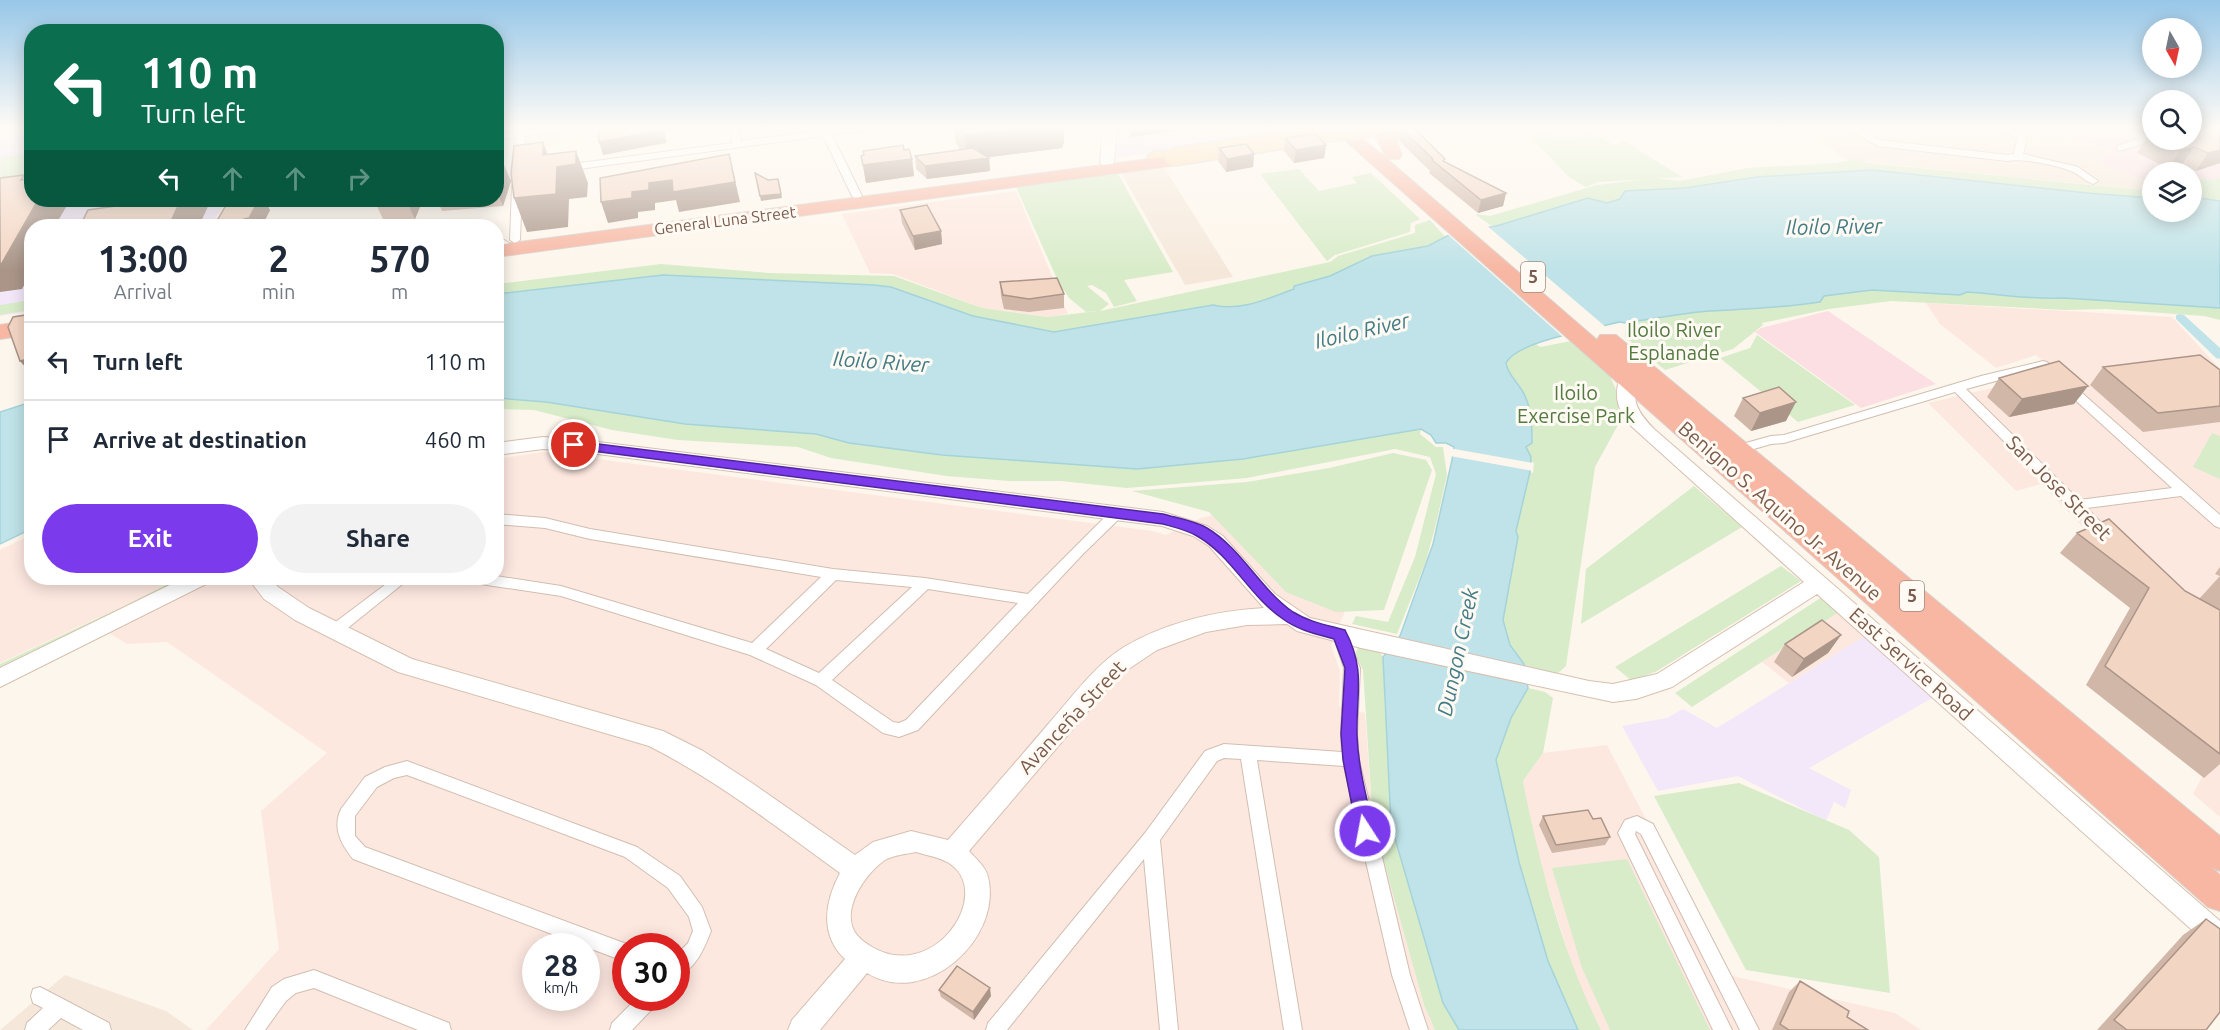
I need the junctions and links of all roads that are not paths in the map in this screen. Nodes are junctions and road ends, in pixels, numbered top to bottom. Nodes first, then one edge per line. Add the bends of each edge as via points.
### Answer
1 (518, 175) edge
2 (847, 175) edge
3 (1016, 175) edge
4 (1037, 175) edge
5 (1404, 175) edge
6 (2084, 175) edge
7 (2093, 181) dead end
8 (857, 196) junction
9 (821, 204) junction
10 (504, 231) edge
11 (504, 246) edge
12 (24, 322) edge
13 (0, 326) edge
14 (24, 328) edge
15 (0, 332) edge
16 (24, 333) edge
17 (0, 337) edge
18 (1595, 339) junction
19 (1628, 380) junction
20 (1957, 387) junction
21 (504, 448) edge
22 (1745, 453) junction
23 (2185, 491) junction
24 (2075, 505) junction
25 (1117, 513) junction
26 (504, 520) edge
27 (2220, 523) edge
28 (2123, 552) edge
29 (833, 574) junction
30 (504, 582) edge
31 (1820, 582) junction
32 (925, 583) junction
33 (187, 585) edge
34 (264, 585) edge
35 (394, 585) edge
36 (1031, 600) junction
37 (1288, 616) junction
38 (334, 631) junction
39 (1340, 635) junction
40 (755, 650) junction
41 (0, 678) edge
42 (821, 681) junction
43 (1248, 754) junction
44 (2080, 755) junction
45 (1351, 760) junction
46 (1151, 838) junction
47 (954, 851) junction
48 (2220, 856) edge
49 (856, 870) junction
50 (2220, 896) edge
51 (2220, 938) edge
52 (612, 948) edge
53 (690, 953) edge
54 (862, 959) junction
55 (40, 996) dead end
56 (58, 1007) junction
57 (637, 1011) edge
58 (34, 1030) edge
59 (102, 1030) edge
60 (254, 1030) edge
61 (442, 1030) edge
62 (619, 1030) edge
63 (802, 1030) edge
64 (995, 1030) edge
65 (1168, 1030) edge
66 (1293, 1030) edge
67 (1419, 1030) edge
68 (1723, 1030) edge
69 (1750, 1030) edge

1 - 10 street
2 - 8 street
3 - 8 highway, General Luna Street
4 - 9 highway, General Luna Street
5 - 18 highway, Benigno S. Aquino Jr. Avenue / 5
6 - 7 street
8 - 9 highway, General Luna Street
9 - 11 highway, General Luna Street
12 - 13 main road
14 - 15 highway
16 - 17 main road
18 - 19 highway, Benigno S. Aquino Jr. Avenue / 5
18 - 22 highway, Benigno S. Aquino Jr. Avenue / 5
19 - 31 main road, East Service Road via 1624,393 1626,407 1648,434
19 - 44 highway, Benigno S. Aquino Jr. Avenue / 5
20 - 22 street via 1784,439 1770,450
20 - 23 street via 2038,365 2049,368
20 - 24 street, San Jose Street
21 - 25 main road via 543,443 574,445
22 - 44 highway, Benigno S. Aquino Jr. Avenue / 5
23 - 24 street
23 - 27 street
24 - 28 street, San Jose Street
25 - 36 street
25 - 37 main road via 1163,519 1200,531 1216,541 1268,600
26 - 29 street via 545,523
29 - 32 street
29 - 40 street
30 - 40 street via 561,591
31 - 39 main road via 1664,681 1613,693
31 - 51 main road, East Service Road
32 - 36 street
32 - 42 street
33 - 41 main road
34 - 38 main road
35 - 38 street
36 - 42 street via 912,725 899,730 889,728
37 - 39 main road
37 - 47 main road, Avanceña Street via 1252,615 1208,621 1131,654 1080,704
38 - 49 main road via 427,674 655,738 744,790
39 - 45 street via 1352,668
40 - 42 street
43 - 45 street
43 - 46 street via 1224,751 1211,756
43 - 66 street
44 - 48 highway, Benigno S. Aquino Jr. Avenue / 5
44 - 50 highway, Benigno S. Aquino Jr. Avenue / 5
45 - 67 street via 1401,975
46 - 64 street
46 - 65 street
47 - 49 main road via 936,843 895,844 875,853
47 - 54 main road via 969,866 978,886 978,908 970,930 954,950 933,964 908,971 883,969
49 - 54 main road via 839,904 840,925 847,944
52 - 53 street via 359,853 347,838 347,814 371,782 407,768 630,852 674,882 696,913 702,931
54 - 63 main road
55 - 56 street
56 - 58 street
56 - 59 street
57 - 62 street
60 - 61 street via 279,994 291,985 314,979
68 - 69 street via 1626,833 1631,825 1647,829

